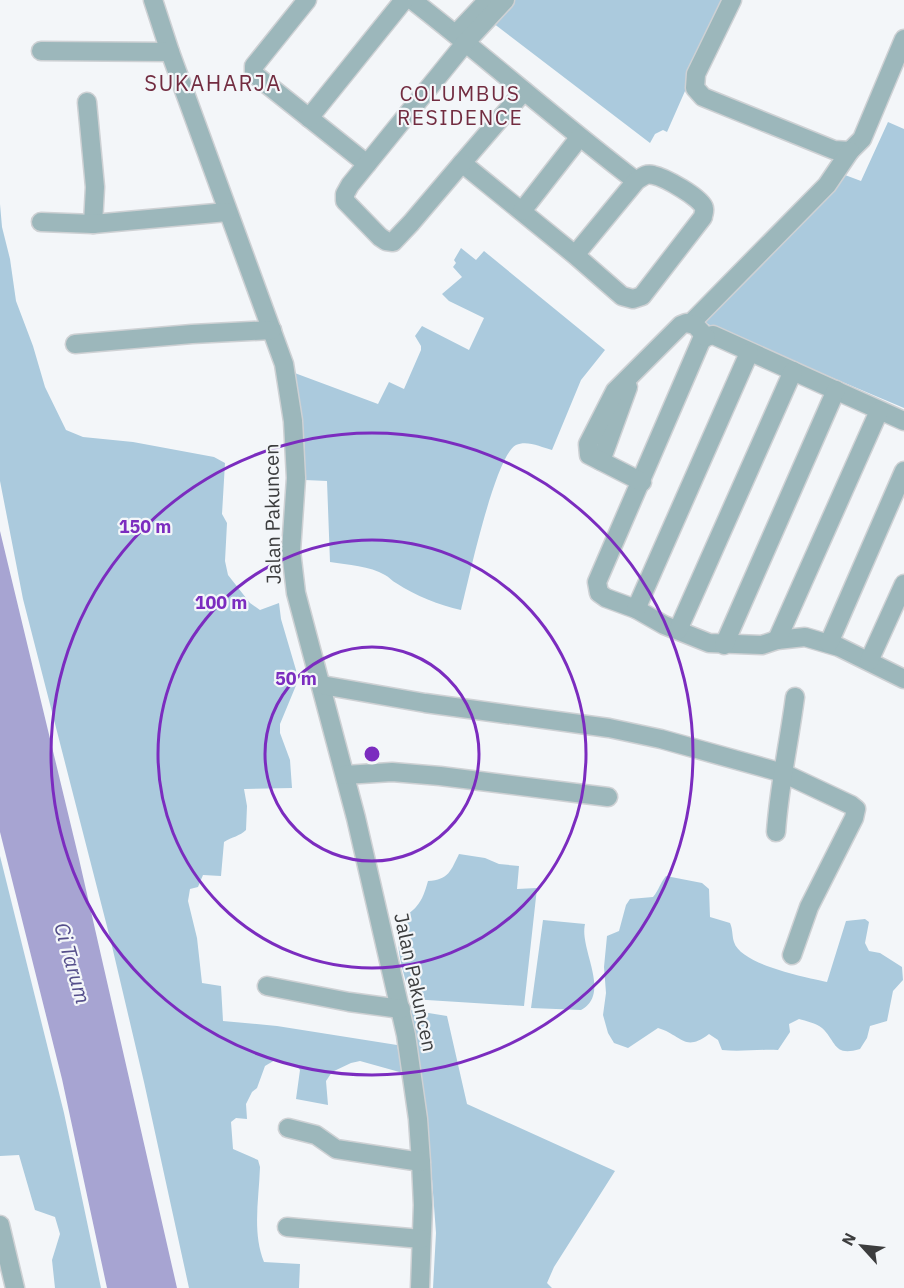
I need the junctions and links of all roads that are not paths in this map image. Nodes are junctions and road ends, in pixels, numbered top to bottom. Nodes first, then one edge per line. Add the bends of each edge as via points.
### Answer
1 (307, 0) edge
2 (404, 0) edge
3 (412, 0) edge
4 (488, 0) edge
5 (505, 0) edge
6 (732, 0) edge
7 (157, 2) edge
8 (461, 38) junction
9 (41, 51) dead end
10 (170, 52) junction
11 (901, 57) edge
12 (524, 91) junction
13 (87, 102) dead end
14 (309, 118) junction
15 (579, 138) junction
16 (850, 151) junction
17 (367, 164) junction
18 (462, 164) junction
19 (636, 181) junction
20 (522, 211) junction
21 (227, 212) junction
22 (41, 222) dead end
23 (93, 224) junction
24 (575, 255) junction
25 (691, 323) junction
26 (272, 330) junction
27 (706, 336) junction
28 (75, 344) dead end
29 (749, 353) junction
30 (793, 371) junction
31 (836, 390) junction
32 (879, 411) junction
33 (904, 421) edge
34 (904, 471) edge
35 (642, 482) junction
36 (904, 584) edge
37 (636, 609) junction
38 (678, 630) junction
39 (777, 640) junction
40 (829, 643) junction
41 (724, 645) junction
42 (869, 661) junction
43 (904, 680) edge
44 (322, 685) junction
45 (795, 697) dead end
46 (783, 773) junction
47 (345, 775) junction
48 (608, 797) dead end
49 (776, 832) dead end
50 (792, 955) dead end
51 (267, 986) dead end
52 (401, 1009) junction
53 (288, 1128) dead end
54 (422, 1162) junction
55 (0, 1225) edge
56 (287, 1227) dead end
57 (421, 1239) junction
58 (15, 1288) edge
59 (420, 1288) edge

1 - 14 street via 254,66 254,74
2 - 14 street
3 - 8 street
4 - 8 street
5 - 8 street
6 - 16 street via 696,74 695,88 703,97 834,150
7 - 10 street, Jalan Pakuncen
8 - 12 street
8 - 17 street
9 - 10 street
10 - 21 street, Jalan Pakuncen
11 - 16 street via 862,139
12 - 15 street
12 - 18 street
13 - 23 street via 95,186
14 - 17 street
15 - 19 street
15 - 20 street
16 - 25 street via 827,185
17 - 18 street via 350,185 345,201 380,237 393,242
18 - 20 street
19 - 24 street
19 - 24 street via 653,174 701,201 705,208 703,217 642,296 622,296
20 - 24 street
21 - 23 street
21 - 26 street, Jalan Pakuncen
22 - 23 street
25 - 27 street
25 - 35 street via 681,325 615,391 588,444 589,455
26 - 28 street
26 - 44 street, Jalan Pakuncen via 284,364 293,421 296,478 291,551 296,594
27 - 29 street via 713,335
27 - 35 street
29 - 30 street
29 - 37 street
30 - 31 street
30 - 38 street
31 - 32 street
31 - 41 street
32 - 33 street
32 - 39 street
34 - 40 street
35 - 37 street via 597,582 599,593 606,598
36 - 42 street
37 - 38 street
38 - 41 street via 709,644
39 - 40 street via 805,637
39 - 41 street via 762,645
40 - 42 street
42 - 43 street
44 - 46 street via 609,728
44 - 47 street, Jalan Pakuncen
45 - 46 street
46 - 49 street
46 - 50 street via 856,809 809,907
47 - 48 street via 392,772 440,776
47 - 52 street, Jalan Pakuncen
51 - 52 street
52 - 54 street, Jalan Pakuncen
53 - 54 street via 316,1136 336,1149
54 - 57 street, Jalan Pakuncen
55 - 58 street
56 - 57 street
57 - 59 street, Jalan Pakuncen

